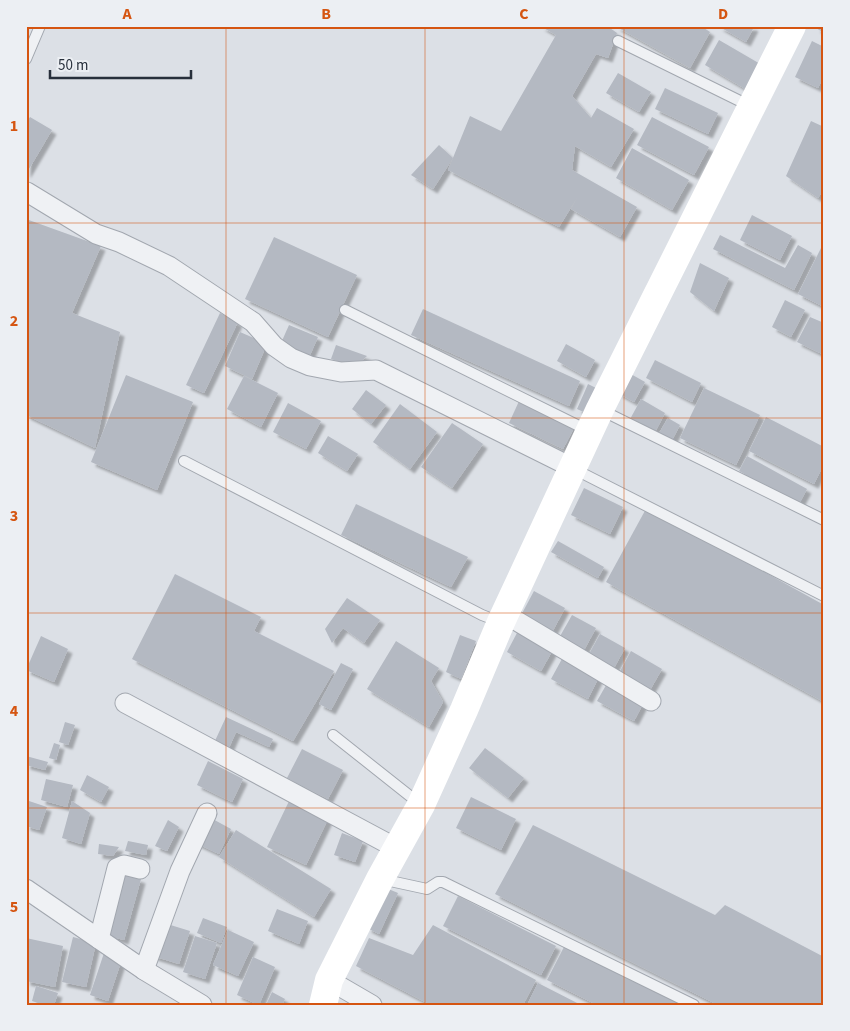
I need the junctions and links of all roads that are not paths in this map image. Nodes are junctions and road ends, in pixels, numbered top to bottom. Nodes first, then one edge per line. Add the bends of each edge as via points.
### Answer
1 (40, 26) edge
2 (792, 26) edge
3 (618, 41) dead end
4 (26, 59) edge
5 (750, 106) junction
6 (26, 192) edge
7 (345, 310) dead end
8 (595, 420) junction
9 (184, 461) dead end
10 (573, 468) junction
11 (824, 520) edge
12 (824, 596) edge
13 (503, 618) junction
14 (651, 701) dead end
15 (125, 703) dead end
16 (333, 735) dead end
17 (421, 805) junction
18 (207, 812) dead end
19 (396, 848) junction
20 (140, 869) dead end
21 (380, 879) junction
22 (26, 889) edge
23 (99, 939) junction
24 (144, 970) junction
25 (326, 993) edge
26 (175, 997) edge
27 (202, 1005) edge
28 (372, 1005) edge
29 (694, 1005) edge

1 - 4 lane
2 - 5 main road
3 - 5 lane
5 - 8 main road
6 - 10 street via 96,234 169,266 252,322 274,346 291,358 310,366 342,372 376,370
7 - 8 lane
8 - 10 main road
8 - 11 lane
9 - 13 lane via 482,615
10 - 12 lane
10 - 13 main road
13 - 14 street
13 - 17 main road
15 - 19 street
16 - 17 lane
17 - 19 main road
18 - 24 street via 180,871
19 - 21 main road
20 - 23 street via 124,865 117,868
21 - 25 main road
21 - 29 lane via 427,889 444,882
22 - 23 street
23 - 24 street
24 - 26 street
25 - 28 street
26 - 27 street

